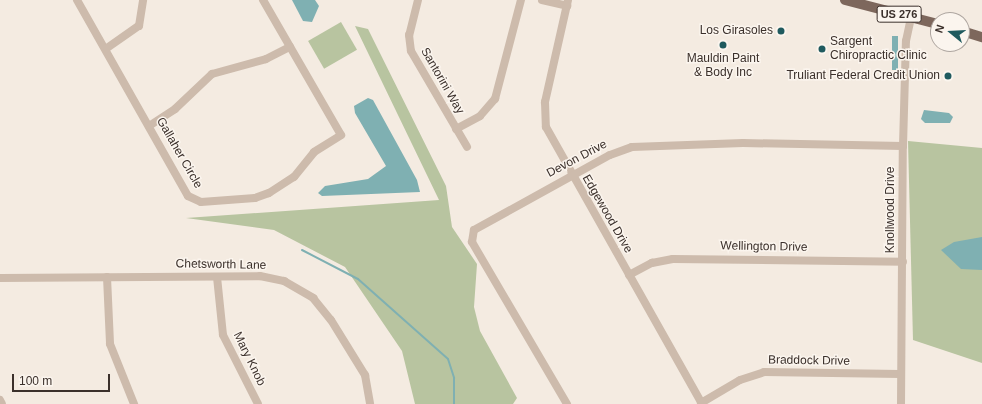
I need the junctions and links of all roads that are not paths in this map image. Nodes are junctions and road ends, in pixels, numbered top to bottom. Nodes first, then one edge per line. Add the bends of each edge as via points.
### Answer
1 (77, 0) edge
2 (143, 0) edge
3 (263, 0) edge
4 (418, 0) edge
5 (520, 0) edge
6 (542, 0) edge
7 (845, 0) edge
8 (568, 3) edge
9 (911, 17) junction
10 (930, 22) edge
11 (970, 33) edge
12 (982, 37) edge
13 (290, 47) junction
14 (107, 48) junction
15 (149, 126) junction
16 (456, 129) junction
17 (903, 146) junction
18 (467, 147) dead end
19 (571, 176) junction
20 (902, 262) junction
21 (629, 275) junction
22 (217, 276) junction
23 (107, 277) junction
24 (0, 278) edge
25 (900, 374) junction
26 (0, 400) edge
27 (702, 403) edge
28 (2, 404) edge
29 (134, 404) edge
30 (258, 404) edge
31 (370, 404) edge
32 (567, 404) edge
33 (901, 404) edge

1 - 14 street, Gallaher Circle
2 - 14 street via 139,26
3 - 13 street, Gallaher Circle
4 - 16 street, Santorini Way via 409,35 410,51
5 - 16 street via 495,99 480,116
6 - 8 street
7 - 9 main road, US 276
8 - 19 street, Edgewood Drive via 544,112 549,134
9 - 10 main road, US 276
9 - 17 street, Knollwood Drive via 906,41
11 - 12 main road
13 - 15 street via 266,59 212,74 175,110
13 - 15 street, Gallaher Circle via 341,135 314,152 282,186 255,198 194,201
14 - 15 street, Gallaher Circle
16 - 18 street, Santorini Way
17 - 19 street, Devon Drive via 643,145 610,155
17 - 20 street, Knollwood Drive
19 - 21 street, Edgewood Drive
19 - 32 street, Devon Drive via 479,227 470,236
20 - 21 street, Wellington Drive via 673,259 652,263
20 - 25 street, Knollwood Drive
21 - 27 street, Edgewood Drive
22 - 23 street, Chetsworth Lane
22 - 30 street, Mary Knob via 223,335
22 - 31 street, Chetsworth Lane via 271,277 295,286 313,298 360,366
23 - 24 street, Chetsworth Lane
23 - 29 street via 110,344
25 - 27 street, Braddock Drive via 764,372 740,380
25 - 33 street, Knollwood Drive
26 - 28 street

